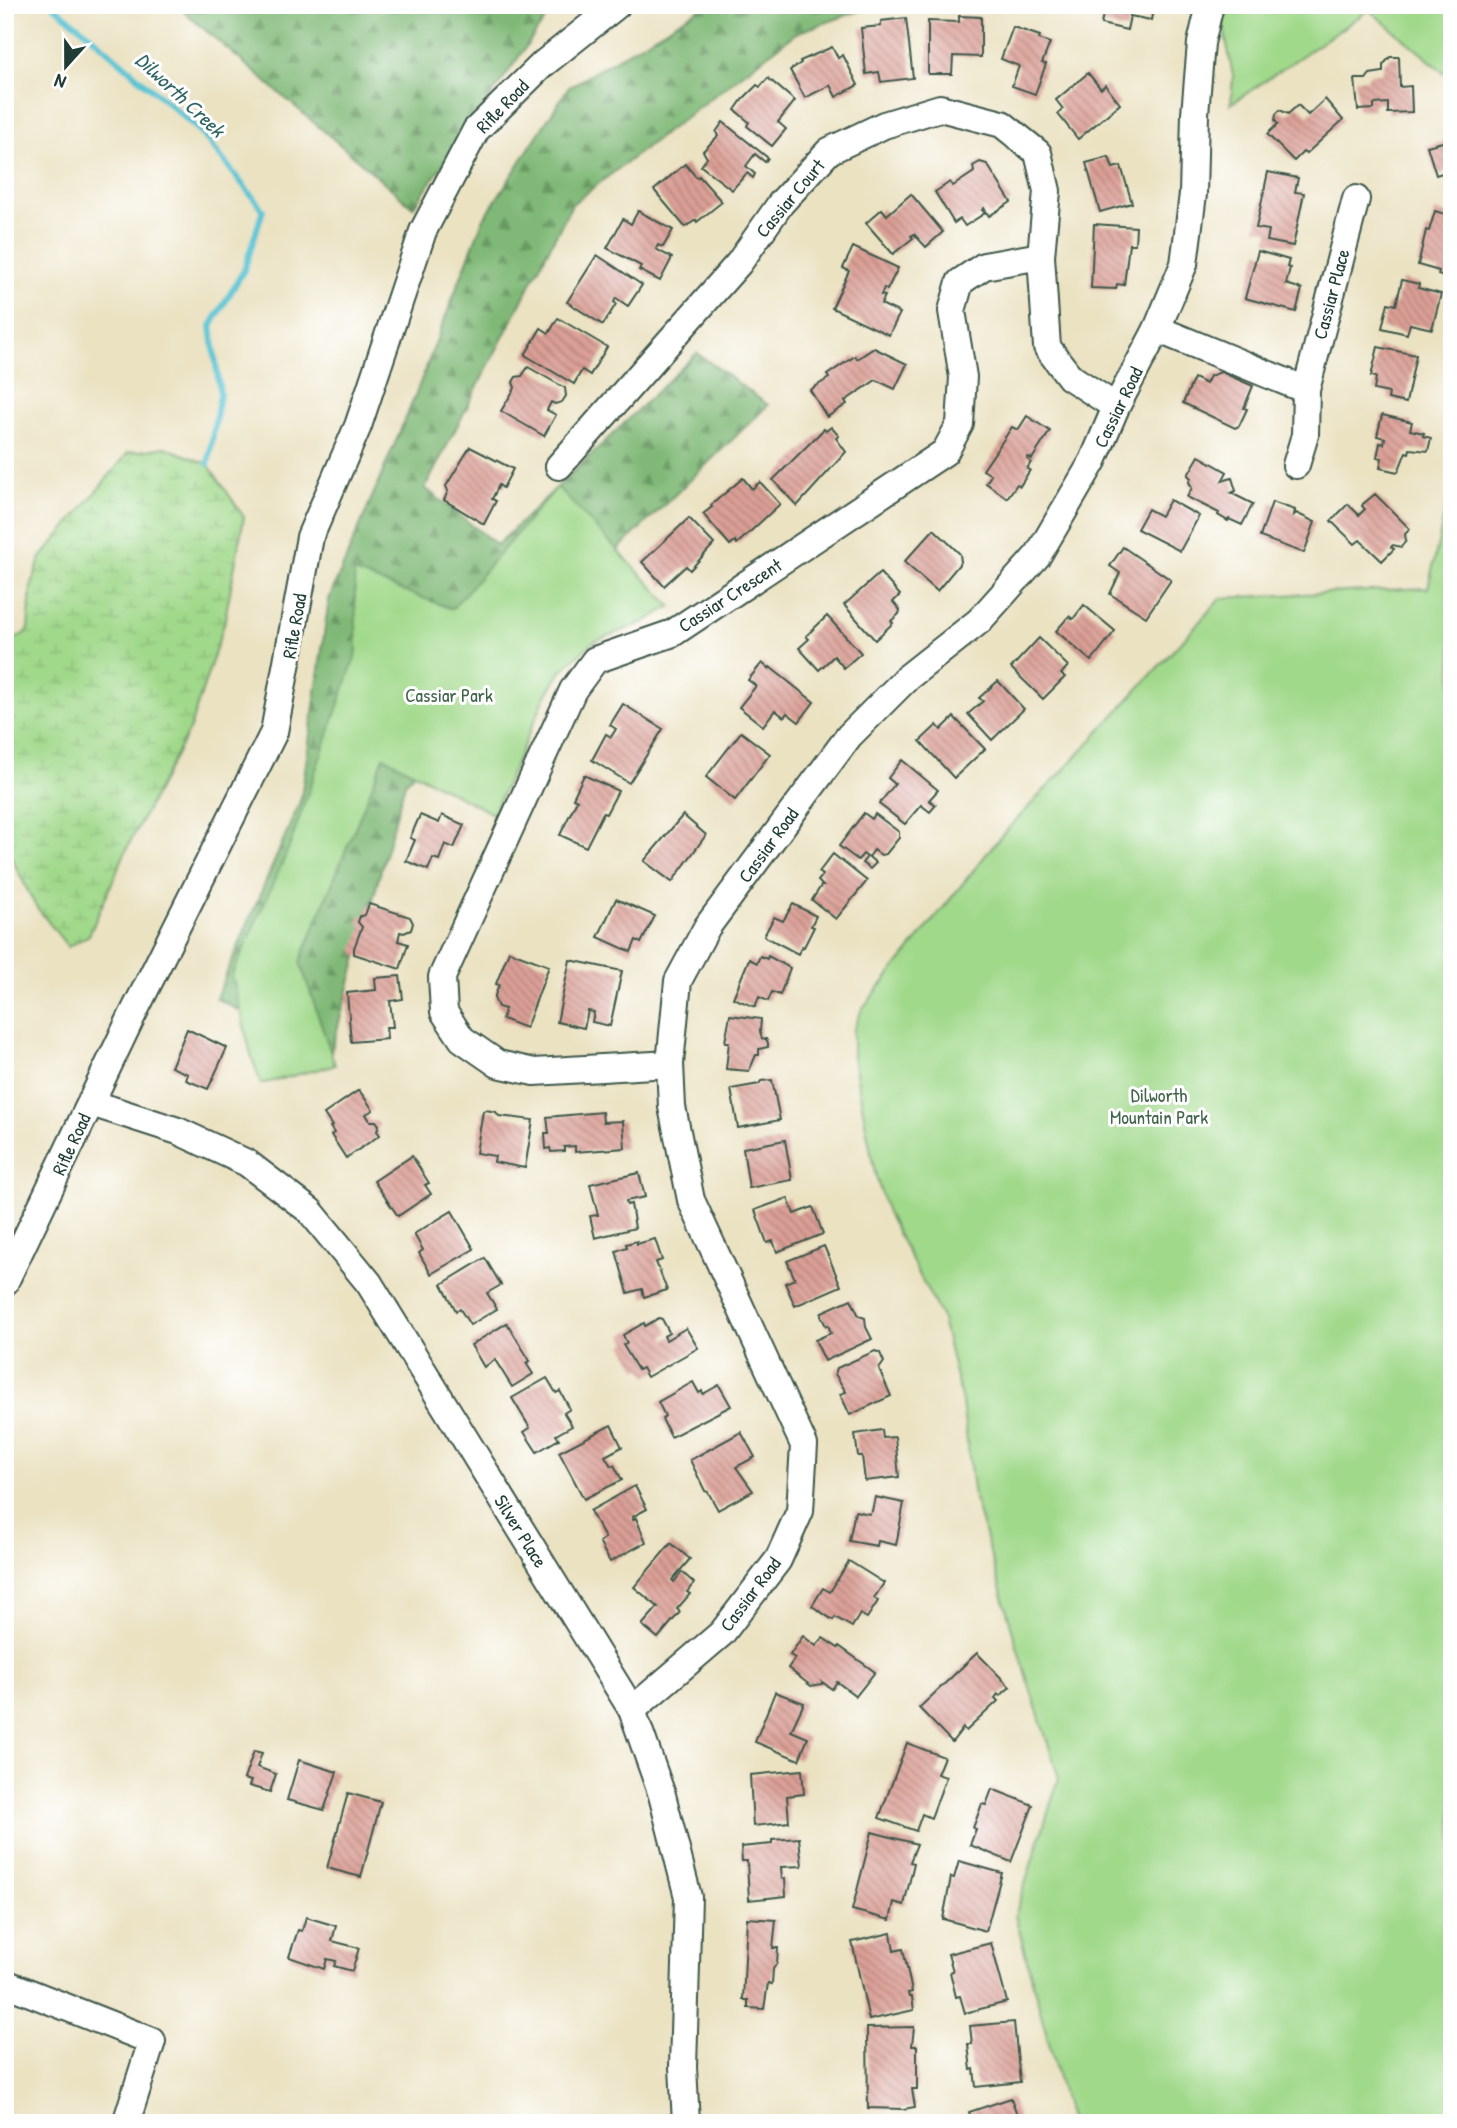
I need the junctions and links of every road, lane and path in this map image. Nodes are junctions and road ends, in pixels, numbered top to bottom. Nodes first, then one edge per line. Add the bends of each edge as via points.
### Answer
1 (617, 5) edge
2 (1210, 5) edge
3 (1356, 199) dead end
4 (1041, 256) junction
5 (1157, 329) junction
6 (1306, 390) junction
7 (1116, 407) junction
8 (559, 466) dead end
9 (1296, 466) dead end
10 (670, 1064) junction
11 (91, 1103) junction
12 (5, 1282) edge
13 (632, 1710) junction
14 (5, 1983) edge
15 (126, 2123) edge
16 (686, 2123) edge

1 - 11 street, Rifle Road via 543,64 476,130 423,231 358,426 310,537 274,732
2 - 5 street, Cassiar Road via 1201,43 1193,194 1184,264
3 - 6 street, Cassiar Place
4 - 7 street via 1047,347 1070,377
4 - 8 street, Cassiar Court via 1048,191 1038,153 1002,124 940,108 884,125 830,151 781,203 740,263
4 - 10 street, Cassiar Crescent via 984,266 960,282 952,311 963,377 960,424 945,452 673,633 595,660 573,690 442,977 444,1012 462,1039 498,1063 534,1072
5 - 6 street
5 - 7 street, Cassiar Road
6 - 9 street, Cassiar Place via 1304,435
7 - 10 street, Cassiar Road via 1093,461 1038,555 979,621 908,677 849,736 707,927 678,981
10 - 13 street, Cassiar Road via 672,1107 691,1200 804,1445 800,1511 778,1560 722,1633
11 - 12 street, Rifle Road
11 - 13 street, Silver Place via 178,1131 247,1163 310,1211 369,1283
13 - 16 street, Silver Place via 662,1795 688,1897
14 - 15 street via 152,2041

